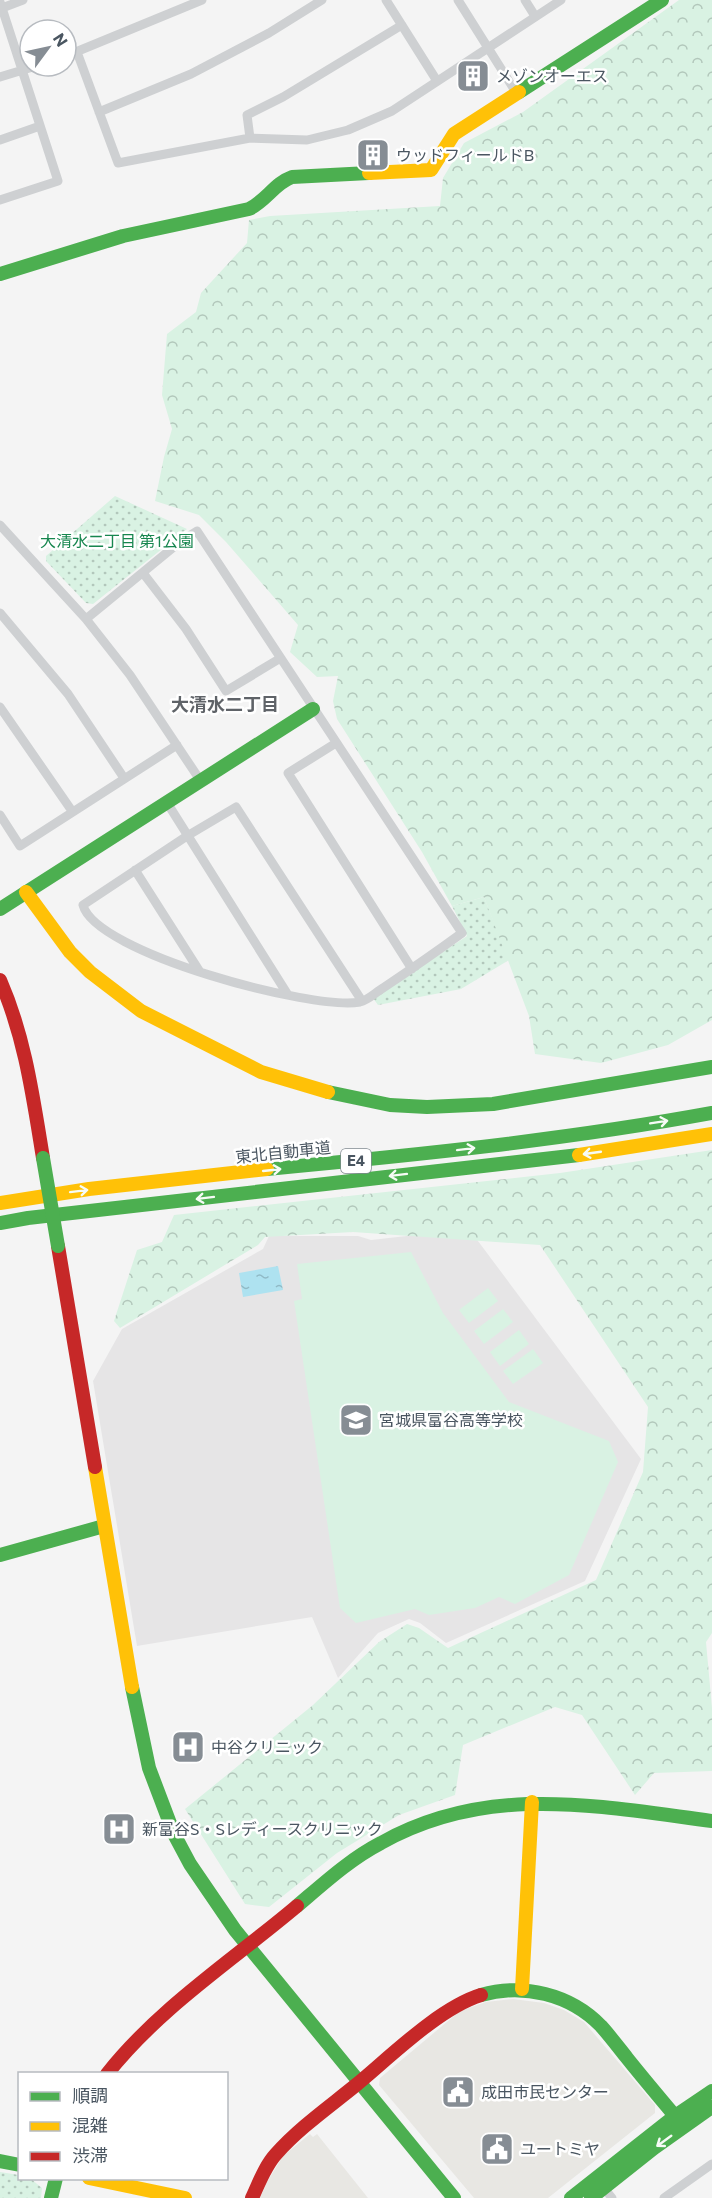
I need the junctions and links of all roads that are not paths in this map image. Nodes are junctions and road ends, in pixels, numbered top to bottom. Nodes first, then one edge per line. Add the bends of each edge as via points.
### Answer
1 (23, 0) edge
2 (202, 0) edge
3 (322, 0) edge
4 (386, 0) edge
5 (458, 0) edge
6 (525, 0) edge
7 (561, 0) edge
8 (662, 0) edge
9 (1, 5) edge
10 (535, 16) junction
11 (402, 25) junction
12 (487, 48) junction
13 (78, 52) edge
14 (78, 55) edge
15 (18, 58) edge
16 (18, 72) edge
17 (0, 77) edge
18 (24, 78) edge
19 (437, 81) junction
20 (517, 94) junction
21 (99, 112) junction
22 (40, 126) junction
23 (250, 138) junction
24 (0, 140) edge
25 (0, 200) edge
26 (0, 274) edge
27 (0, 525) edge
28 (143, 573) junction
29 (0, 614) edge
30 (86, 619) junction
31 (279, 658) junction
32 (0, 707) edge
33 (313, 709) junction
34 (336, 743) junction
35 (177, 745) junction
36 (124, 778) junction
37 (200, 780) junction
38 (166, 801) junction
39 (72, 811) junction
40 (0, 815) edge
41 (187, 836) junction
42 (135, 870) junction
43 (26, 892) junction
44 (0, 909) edge
45 (412, 969) junction
46 (200, 972) junction
47 (0, 980) edge
48 (288, 995) junction
49 (362, 1001) junction
50 (712, 1067) edge
51 (712, 1113) edge
52 (712, 1134) edge
53 (0, 1203) edge
54 (0, 1223) edge
55 (104, 1526) junction
56 (0, 1555) edge
57 (532, 1802) junction
58 (712, 1821) edge
59 (248, 1946) junction
60 (522, 1989) junction
61 (108, 2072) edge
62 (358, 2082) junction
63 (712, 2091) edge
64 (712, 2108) edge
65 (675, 2116) junction
66 (0, 2161) edge
67 (712, 2164) edge
68 (18, 2165) edge
69 (56, 2180) edge
70 (99, 2180) edge
71 (608, 2193) edge
72 (51, 2198) edge
73 (185, 2198) edge
74 (252, 2198) edge
75 (454, 2198) edge
76 (571, 2198) edge
77 (591, 2198) edge
78 (664, 2198) edge

1 - 9 street
2 - 13 street
3 - 21 street via 191,74
4 - 11 street
5 - 12 street
6 - 10 street
7 - 10 street
8 - 20 main road
9 - 15 street
10 - 12 street
11 - 19 street
11 - 23 street via 284,97 247,115
12 - 19 street
12 - 20 street
14 - 21 street
16 - 17 street
18 - 22 street
19 - 23 street via 392,111 348,130 307,140
20 - 26 main road via 454,134 431,170 292,177 261,204 249,209 84,246
21 - 23 street via 118,163
22 - 24 street
22 - 25 street via 58,181
27 - 30 street
28 - 30 street
28 - 31 street via 186,629 226,692
28 - 31 street via 197,531
29 - 36 street via 68,694
30 - 35 street
31 - 33 street
32 - 39 street
33 - 34 street
33 - 37 main road
34 - 45 street via 288,773
34 - 45 street via 462,933
35 - 36 street
35 - 37 street
36 - 39 street
37 - 38 main road
38 - 41 street
38 - 43 main road
39 - 40 street via 20,846
41 - 42 street
41 - 48 street
41 - 49 street via 236,807
42 - 46 street
42 - 46 street via 83,905 85,912 104,928 155,957
43 - 44 main road
43 - 50 main road via 83,966 113,992 141,1011 261,1072 313,1089 390,1105 494,1104
45 - 49 street
46 - 48 street
47 - 55 main road, bridge via 22,1044
48 - 49 street via 327,1002
53 -> 51 main road, 東北自動車道 / E4 via 167,1180 572,1137
52 -> 54 main road, E4 via 572,1156
55 - 56 main road
55 - 59 main road via 125,1656 149,1768 190,1864
57 - 58 main road
57 - 59 main road via 468,1808 409,1828 345,1867
57 - 60 main road
59 - 61 main road via 138,2037
59 - 62 main road
60 - 62 main road via 498,1990 458,2004
60 - 65 main road via 555,1996 591,2016
62 - 74 main road via 275,2155
62 - 75 main road
63 - 65 main road
64 -> 71 main road via 654,2148
65 - 76 main road
66 - 68 main road
67 - 78 street
69 - 72 main road
70 - 73 main road
71 - 77 main road

